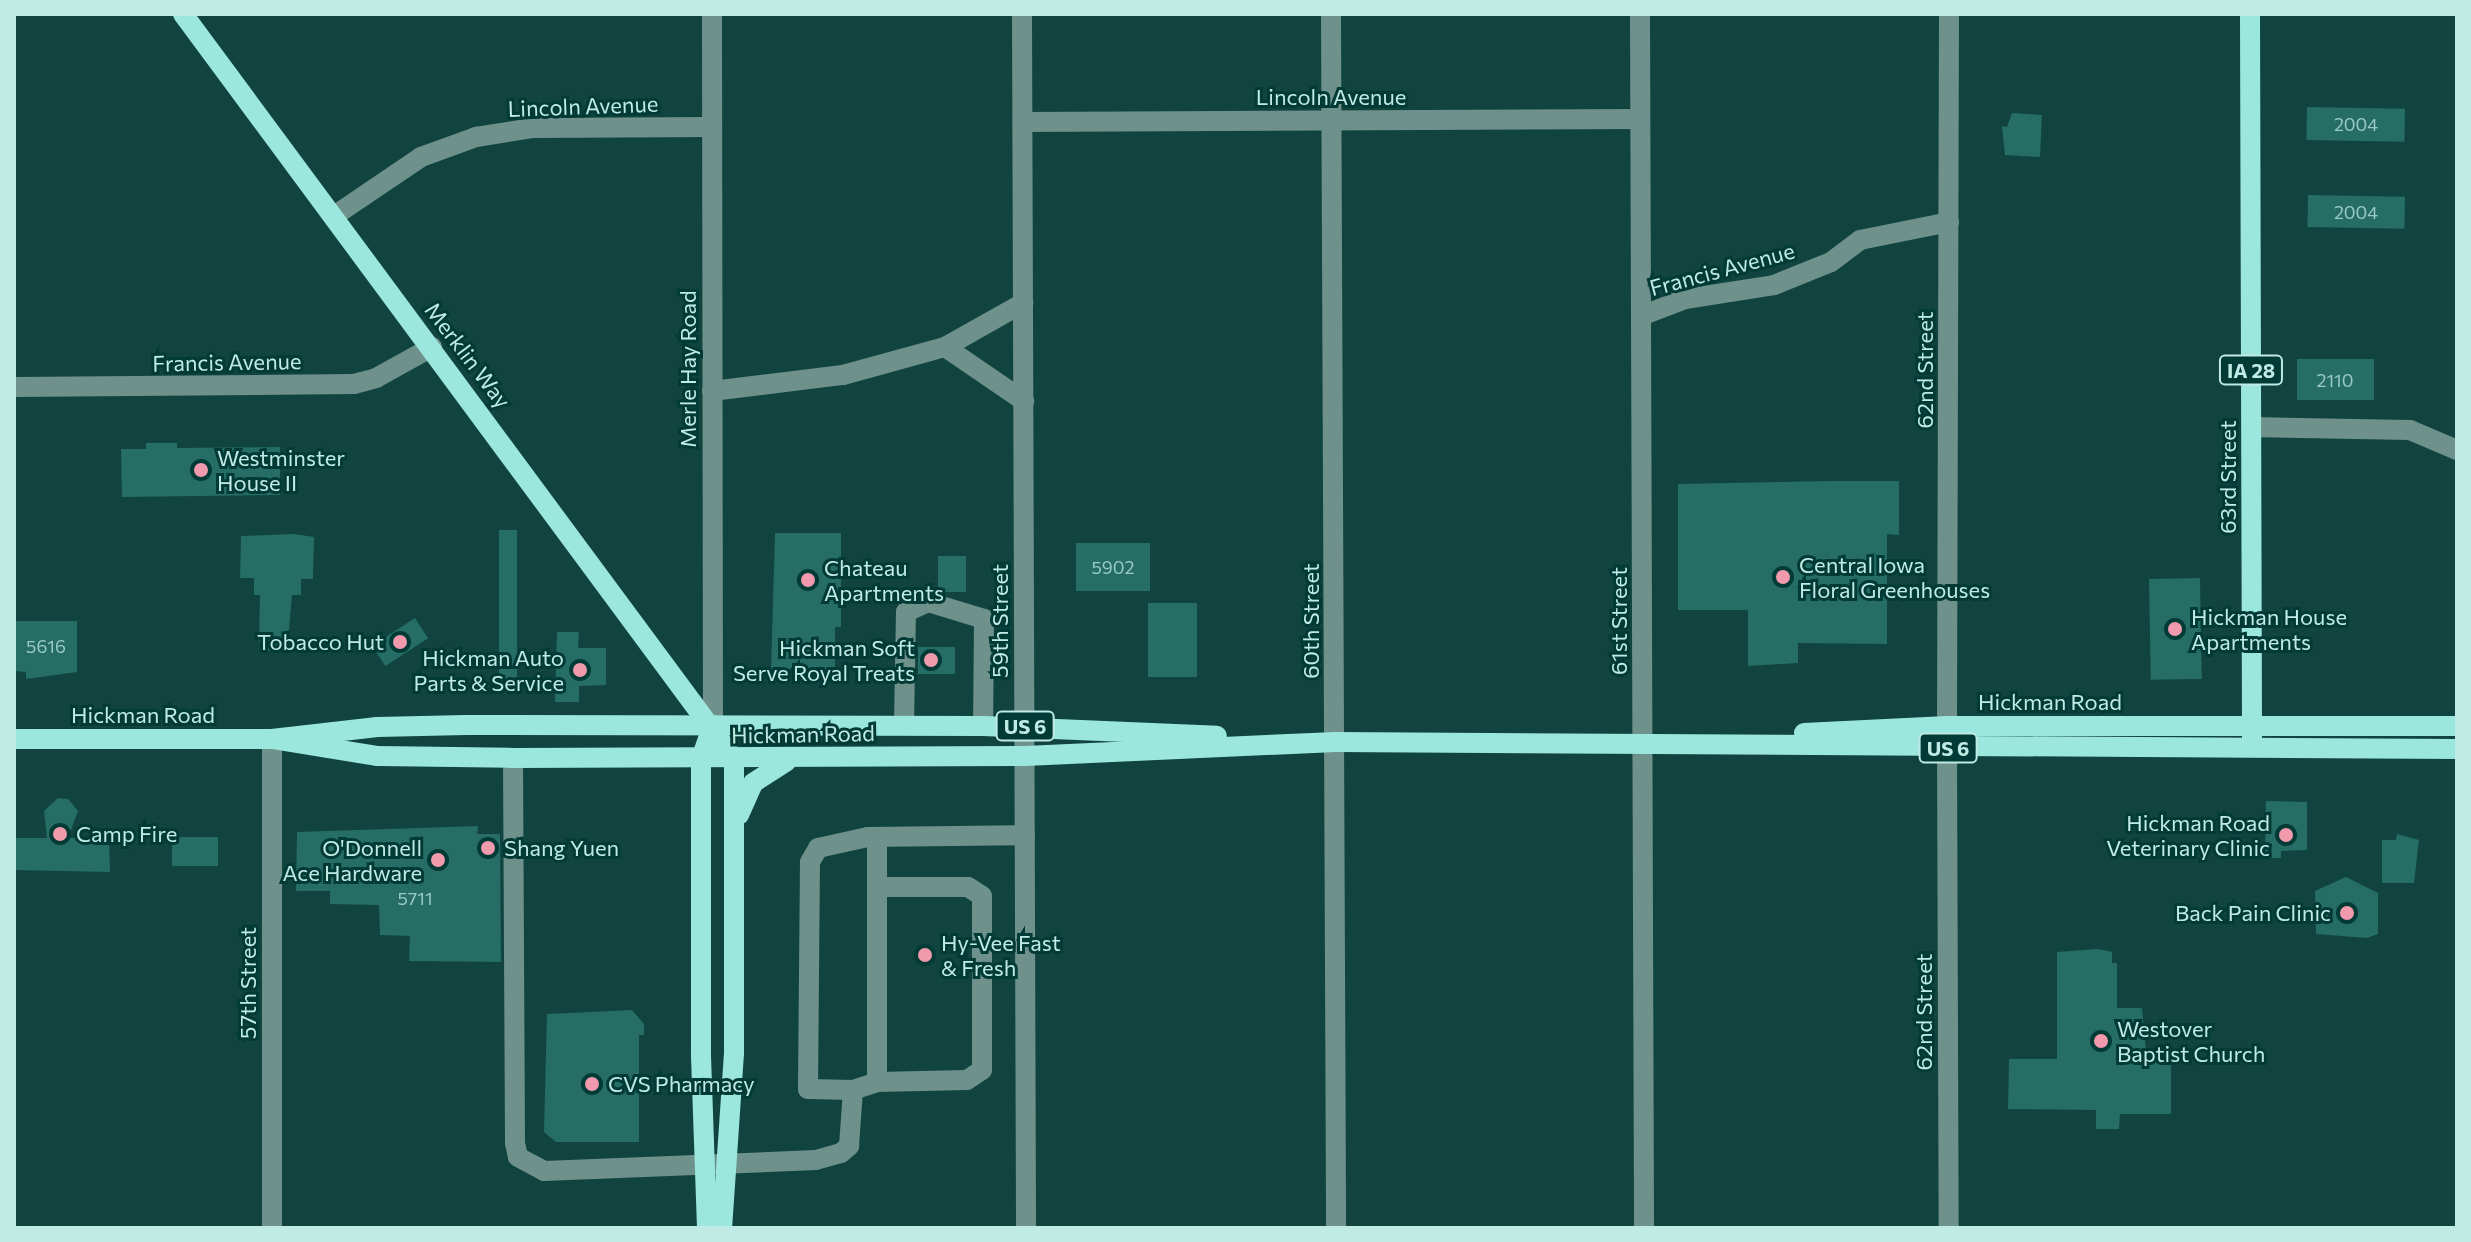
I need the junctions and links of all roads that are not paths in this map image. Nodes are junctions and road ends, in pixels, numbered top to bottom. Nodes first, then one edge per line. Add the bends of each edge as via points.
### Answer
1 (183, 14) edge
2 (712, 14) edge
3 (1022, 14) edge
4 (1331, 14) edge
5 (1640, 14) edge
6 (1949, 14) edge
7 (2250, 14) edge
8 (1640, 119) junction
9 (1331, 121) junction
10 (1023, 122) junction
11 (712, 127) junction
12 (334, 216) junction
13 (1949, 222) junction
14 (1023, 303) junction
15 (1641, 316) junction
16 (432, 347) junction
17 (945, 347) junction
18 (14, 387) edge
19 (712, 391) junction
20 (1024, 401) junction
21 (2252, 427) junction
22 (2457, 450) edge
23 (713, 725) junction
24 (904, 725) junction
25 (2252, 725) junction
26 (983, 726) junction
27 (1025, 726) junction
28 (1947, 726) junction
29 (2457, 726) edge
30 (14, 739) edge
31 (272, 739) junction
32 (1336, 742) junction
33 (1644, 742) junction
34 (1947, 748) junction
35 (2252, 749) junction
36 (2457, 749) edge
37 (1025, 756) junction
38 (513, 758) junction
39 (800, 758) junction
40 (701, 759) junction
41 (734, 759) junction
42 (1025, 835) junction
43 (877, 837) junction
44 (734, 850) junction
45 (878, 887) junction
46 (877, 1082) junction
47 (853, 1090) junction
48 (704, 1166) junction
49 (726, 1166) junction
50 (272, 1228) edge
51 (707, 1228) edge
52 (722, 1228) edge
53 (1026, 1228) edge
54 (1336, 1228) edge
55 (1644, 1228) edge
56 (1949, 1228) edge

1 - 12 main road, Merklin Way
2 - 11 street, Merle Hay Road
3 - 10 street, 59th Street
4 - 9 street, 60th Street
5 - 8 street, 61st Street
6 - 13 street, 62nd Street
7 - 21 main road, 63rd Street / IA 28
8 - 9 street, Lincoln Avenue
8 - 15 street, 61st Street
9 - 10 street, Lincoln Avenue
9 - 32 street, 60th Street
10 - 14 street, 59th Street
11 - 12 street, Lincoln Avenue via 533,128 476,137 421,157
11 - 19 street, Merle Hay Road
12 - 16 main road, Merklin Way
13 - 15 street, Francis Avenue via 1860,240 1831,262 1774,285 1685,299
13 - 28 street, 62nd Street
14 - 17 street
14 - 20 street, 59th Street
15 - 33 street, 61st Street
16 - 18 street, Francis Avenue via 376,378 354,384
16 - 23 main road, Merklin Way
17 - 19 street via 843,375
17 - 20 street
19 - 23 street, Merle Hay Road
20 - 27 street, 59th Street
21 - 22 street via 2410,430
21 - 25 main road, 63rd Street / IA 28
23 - 24 main road, Hickman Road / US 6
23 - 31 main road, Hickman Road via 377,727
23 - 40 main road, Merle Hay Road
23 - 41 main road
24 - 26 main road, Hickman Road / US 6
24 - 26 street via 906,612 928,602 984,619
25 - 28 main road, Hickman Road / US 6
25 - 29 main road, Hickman Road / US 6
25 - 35 main road, 63rd Street / IA 28
26 - 27 main road, Hickman Road / US 6
27 - 32 main road, Hickman Road / US 6
27 - 37 street, 59th Street
28 - 33 main road, Hickman Road / US 6
30 - 31 main road, Hickman Road
31 - 38 main road, Hickman Road via 377,756
31 - 50 street, 57th Street
32 - 33 main road, Hickman Road / US 6
32 - 37 main road, Hickman Road / US 6
32 - 54 street, 60th Street
33 - 34 main road, Hickman Road / US 6
33 - 55 street, 61st Street
34 - 35 main road, Hickman Road / US 6
34 - 56 street, 62nd Street
35 - 36 main road, Hickman Road / US 6
37 - 39 main road, Hickman Road / US 6
37 - 42 street, 59th Street
38 - 40 main road, Hickman Road
38 - 48 street via 518,1157 544,1171
39 - 41 main road, Hickman Road
39 - 44 main road, US 6 via 779,763 753,783 737,819
40 - 41 main road, Hickman Road
40 - 48 main road, Merle Hay Road
41 - 44 main road
42 - 43 street
42 - 53 street, 59th Street
43 - 45 street
43 - 47 street via 830,841 810,862 808,1089
44 - 49 main road, US 6 via 734,1053
45 - 46 street
45 - 46 street via 968,887 982,896 984,1053 982,1070 967,1080
46 - 47 street
47 - 49 street via 849,1146 841,1153 816,1160
48 - 49 street
48 - 51 main road, Merle Hay Road
49 - 52 main road, US 6

